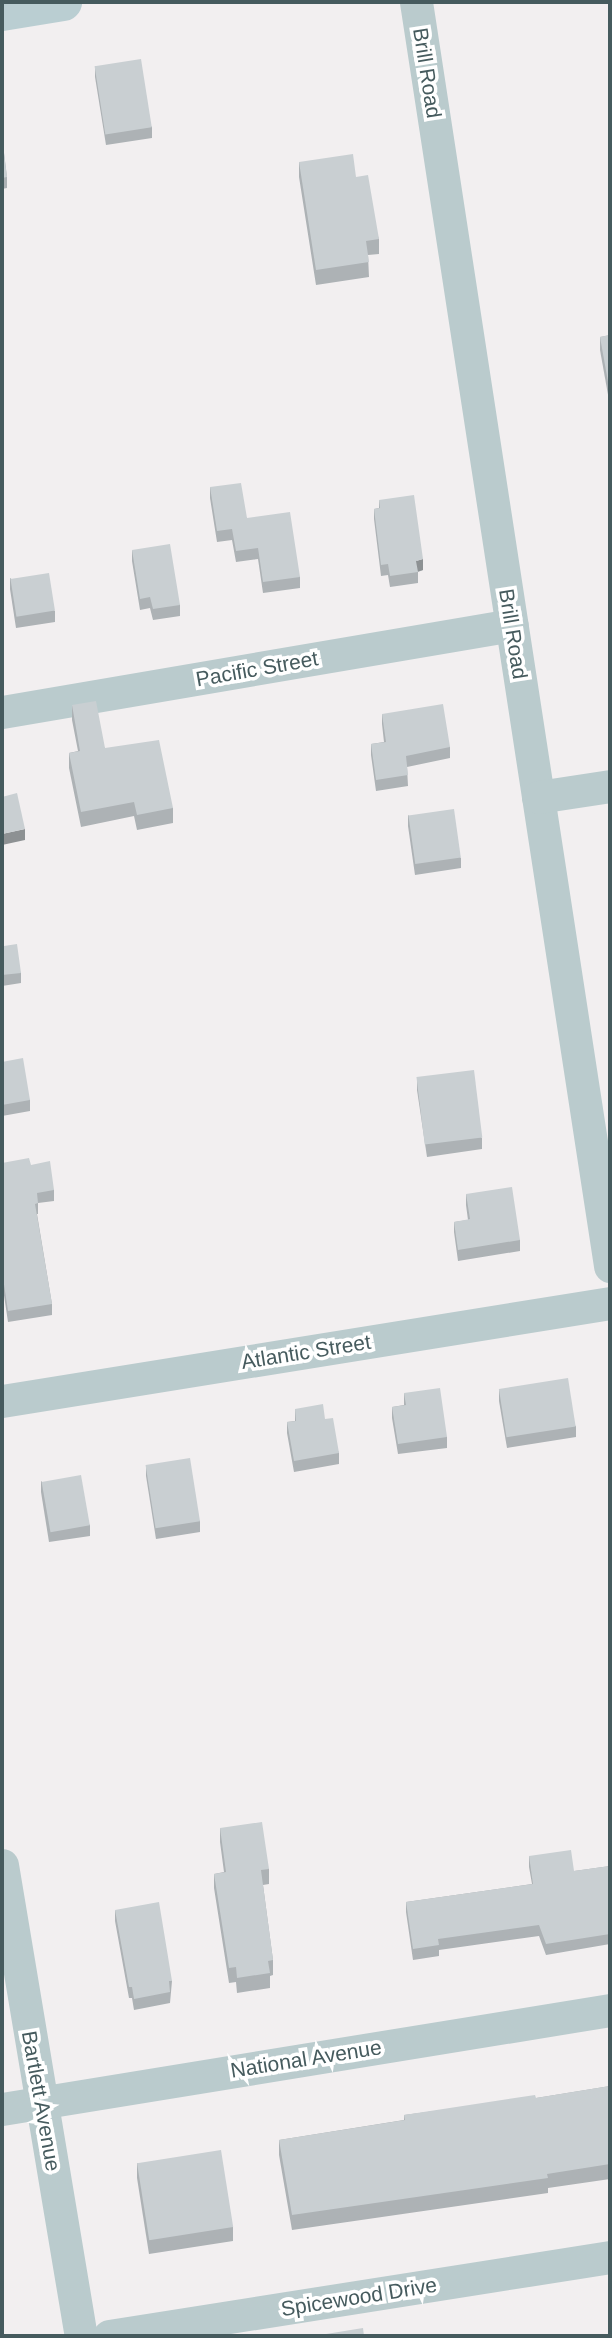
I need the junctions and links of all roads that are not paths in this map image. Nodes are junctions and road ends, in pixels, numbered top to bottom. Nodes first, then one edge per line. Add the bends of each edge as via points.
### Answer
1 (63, 2) edge
2 (416, 2) edge
3 (2, 12) edge
4 (512, 625) junction
5 (2, 712) edge
6 (610, 786) edge
7 (538, 797) junction
8 (610, 1266) edge
9 (610, 1303) edge
10 (2, 1401) edge
11 (2, 1866) edge
12 (610, 2010) edge
13 (41, 2102) junction
14 (2, 2109) edge
15 (610, 2258) edge
16 (81, 2336) edge
17 (109, 2336) edge

1 - 3 main road
2 - 4 street, Brill Road
4 - 5 street, Pacific Street
4 - 7 street, Brill Road
6 - 7 street
7 - 8 street, Brill Road
9 - 10 street, Atlantic Street
11 - 13 street, Bartlett Avenue
12 - 13 street, National Avenue
13 - 14 street, National Avenue
13 - 16 street, Bartlett Avenue
15 - 17 street, Spicewood Drive

